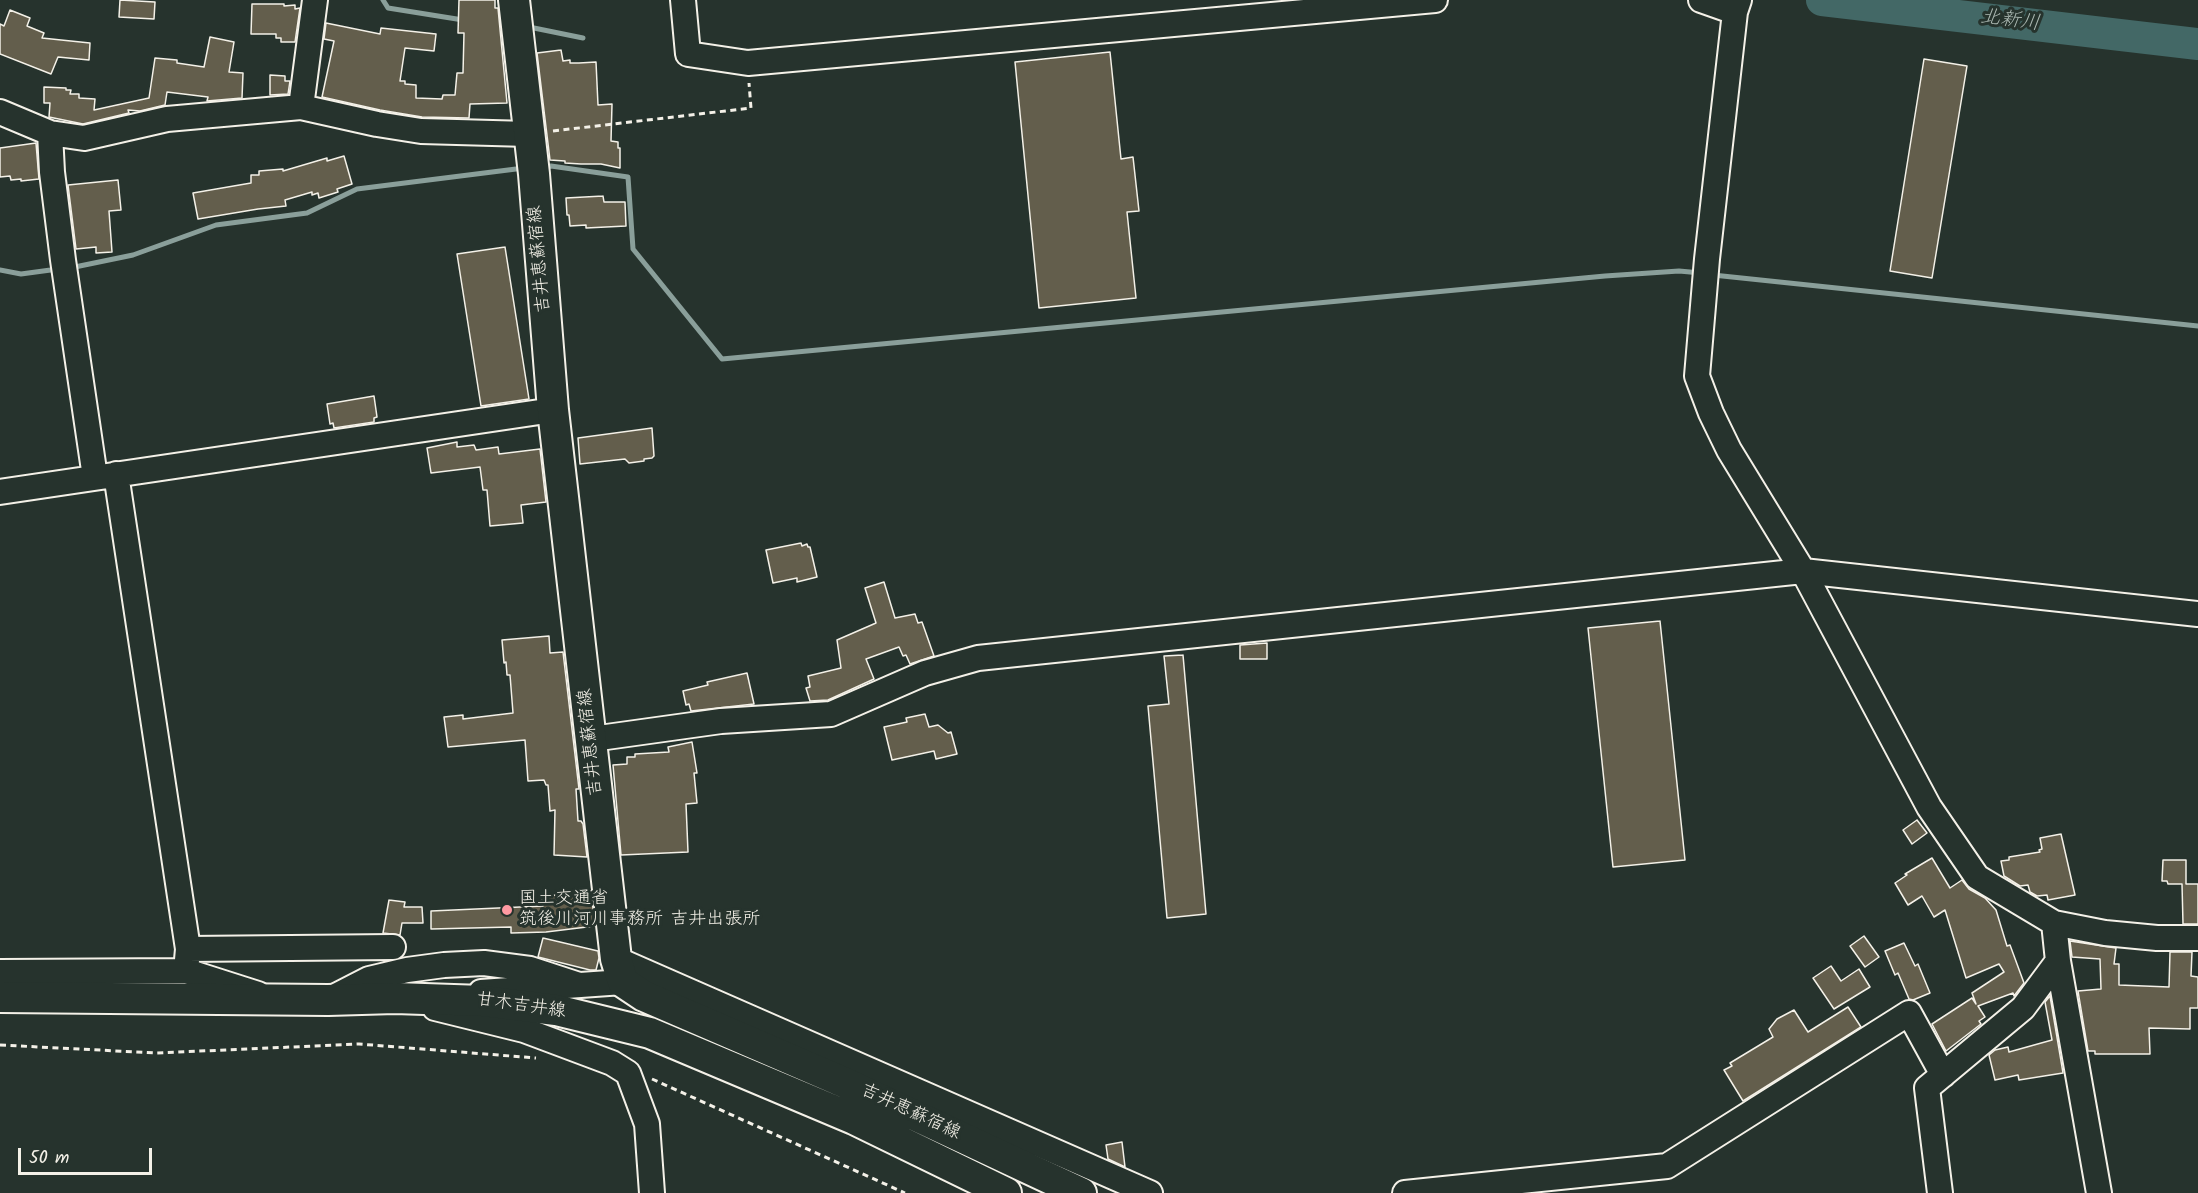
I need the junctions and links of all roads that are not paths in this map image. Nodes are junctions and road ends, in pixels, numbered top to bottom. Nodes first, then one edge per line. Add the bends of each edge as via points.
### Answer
1 (315, 0) edge
2 (514, 0) edge
3 (683, 0) edge
4 (1435, 0) edge
5 (1701, 0) edge
6 (1737, 6) edge
7 (301, 107) junction
8 (0, 112) edge
9 (50, 133) junction
10 (531, 155) junction
11 (553, 410) junction
12 (106, 476) junction
13 (0, 492) edge
14 (1803, 572) junction
15 (2198, 614) edge
16 (592, 739) junction
17 (2054, 923) junction
18 (2198, 938) edge
19 (393, 947) dead end
20 (187, 960) junction
21 (2058, 961) junction
22 (620, 971) junction
23 (0, 972) edge
24 (579, 985) junction
25 (0, 997) edge
26 (395, 998) junction
27 (276, 999) junction
28 (328, 1000) junction
29 (1943, 1075) junction
30 (652, 1193) edge
31 (1006, 1193) edge
32 (1081, 1193) edge
33 (1150, 1193) edge
34 (1405, 1193) edge
35 (1940, 1193) edge
36 (2099, 1193) edge

1 - 7 street
2 - 10 main road, 吉井恵蘇宿線
3 - 4 street via 688,54 748,63
5 - 6 street
6 - 14 street via 1696,376 1730,450
7 - 9 street via 167,119 84,138
7 - 10 street
8 - 9 street
9 - 12 street via 64,267
10 - 11 main road, 吉井恵蘇宿線
11 - 12 street
11 - 16 main road, 吉井恵蘇宿線
12 - 13 street
12 - 20 street
14 - 15 street
14 - 16 street via 978,658 925,673 831,714 721,721
14 - 17 street via 1929,807 1977,878
16 - 22 main road, 吉井恵蘇宿線
17 - 18 street via 2105,933
17 - 21 street
19 - 20 street
20 - 23 street
20 - 27 street
21 - 29 street via 2023,1008
21 - 36 street
22 - 24 street
22 - 32 main road, 吉井恵蘇宿線 via 644,996 848,1084
22 - 33 street
24 - 26 street
24 - 28 street via 530,969 484,963 444,965 369,979
25 - 27 main road, 甘木吉井線
26 - 28 main road, 甘木吉井線
26 - 30 street via 524,1030 612,1063 628,1073 647,1124
26 - 31 main road, 甘木吉井線 via 483,1000 555,1010 650,1033 854,1119
27 - 28 main road, 甘木吉井線
29 - 34 street via 1909,1013 1666,1166
29 - 35 street via 1927,1088

